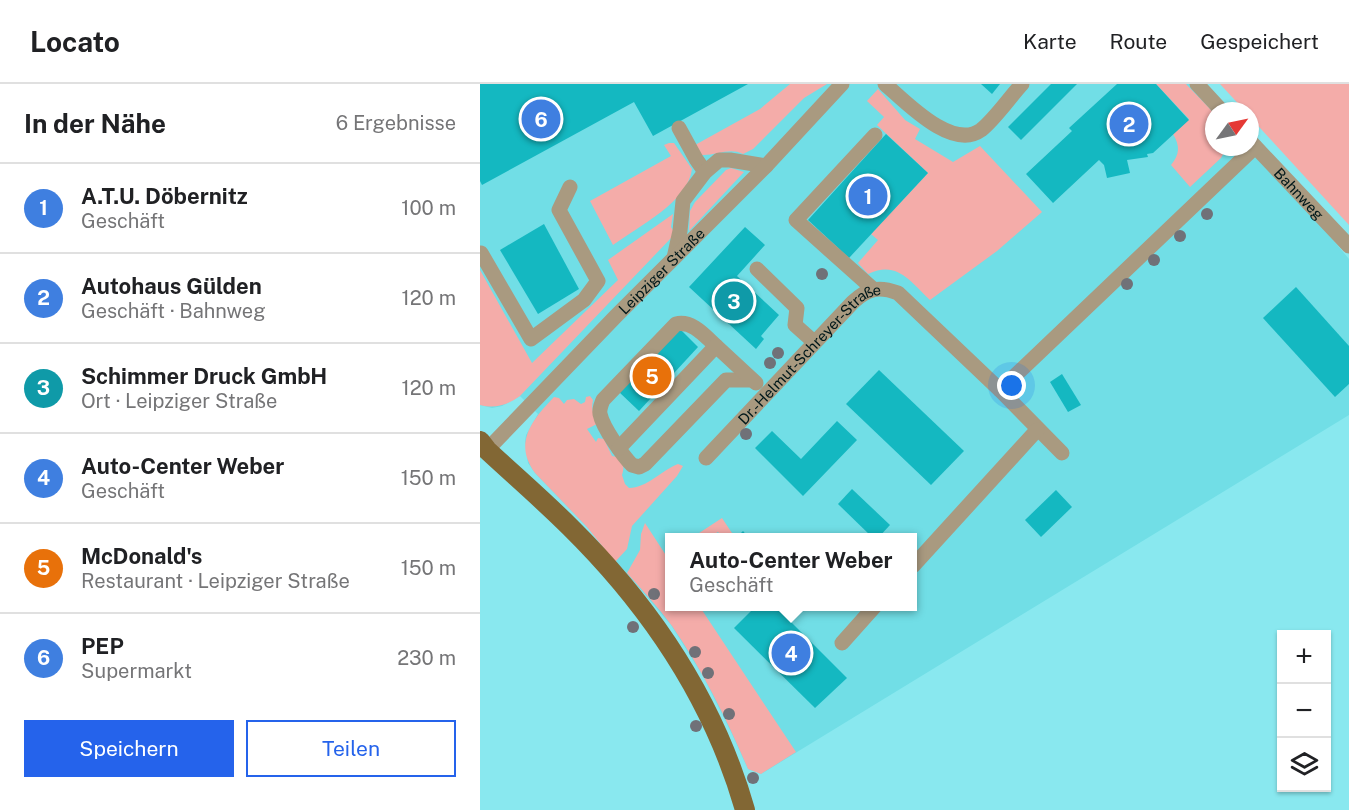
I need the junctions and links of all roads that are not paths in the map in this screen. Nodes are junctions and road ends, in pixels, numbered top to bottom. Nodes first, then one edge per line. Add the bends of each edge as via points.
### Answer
1 (842, 84) edge
2 (885, 84) edge
3 (1022, 84) edge
4 (1197, 84) edge
5 (1214, 102) edge
6 (679, 128) dead end
7 (875, 135) dead end
8 (1259, 151) edge
9 (1240, 156) edge
10 (766, 166) junction
11 (705, 172) junction
12 (570, 187) dead end
13 (1349, 246) edge
14 (481, 253) edge
15 (674, 258) junction
16 (757, 269) dead end
17 (872, 288) junction
18 (814, 342) junction
19 (716, 346) junction
20 (752, 380) junction
21 (1000, 390) junction
22 (767, 393) junction
23 (1037, 430) junction
24 (619, 448) junction
25 (482, 449) edge
26 (1062, 453) dead end
27 (706, 458) dead end
28 (917, 561) edge
29 (871, 611) edge
30 (842, 643) dead end
31 (746, 810) edge

1 - 10 street, Leipziger Straße
2 - 3 street via 945,131 970,135 981,130
4 - 5 street
6 - 11 street
7 - 17 street via 796,220
8 - 13 street, Bahnweg
9 - 21 street
10 - 11 street via 719,160
10 - 15 street, Leipziger Straße
11 - 15 street via 683,201
12 - 14 street via 559,210 598,281 584,300 531,339
15 - 25 street, Leipziger Straße
16 - 18 street via 797,308 795,325
17 - 18 street, Dr.-Helmut-Schreyer-Straße via 861,294
17 - 21 street, Dr.-Helmut-Schreyer-Straße via 898,293
18 - 22 street, Dr.-Helmut-Schreyer-Straße
19 - 20 street
19 - 24 street
19 - 24 street via 692,326 676,324 607,395 600,413
20 - 22 street
20 - 24 street via 721,383 645,464 635,466
21 - 23 street, Dr.-Helmut-Schreyer-Straße
22 - 27 street, Dr.-Helmut-Schreyer-Straße
23 - 26 street, Dr.-Helmut-Schreyer-Straße
23 - 28 street
25 - 31 main road via 585,542 665,639 703,702
29 - 30 street

